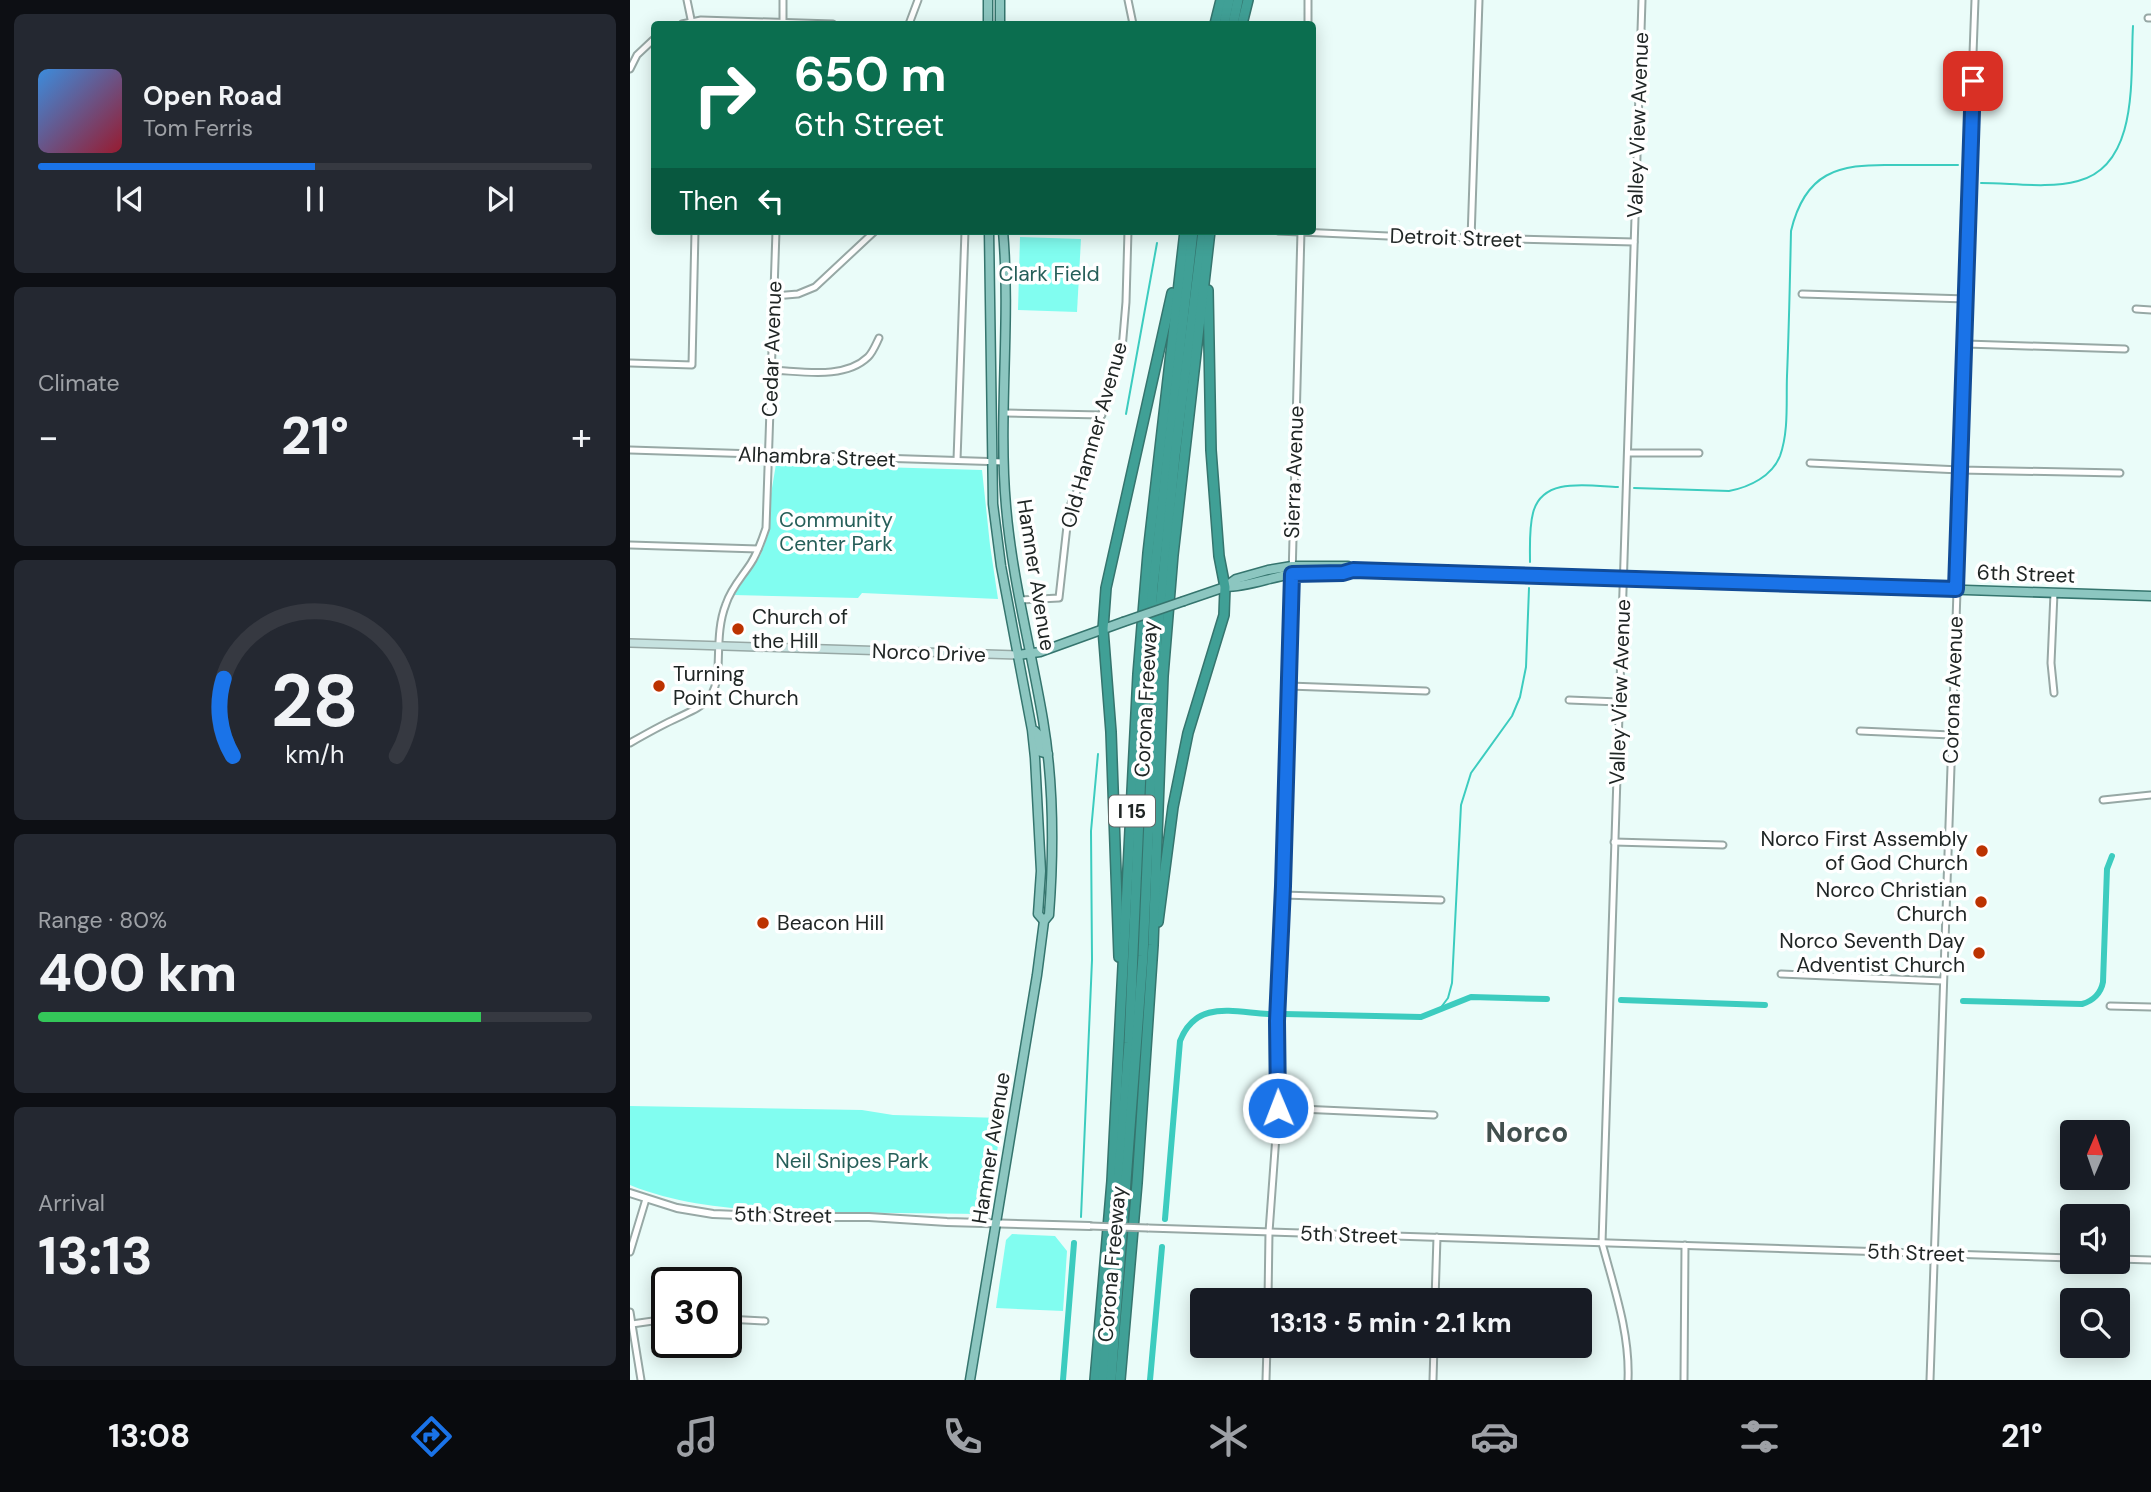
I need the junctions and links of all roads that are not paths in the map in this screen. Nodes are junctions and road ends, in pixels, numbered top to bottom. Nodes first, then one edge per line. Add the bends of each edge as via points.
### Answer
1 (687, 0) edge
2 (783, 0) edge
3 (918, 0) edge
4 (988, 0) edge
5 (1000, 0) edge
6 (1128, 0) edge
7 (1221, 0) edge
8 (1229, 0) edge
9 (1238, 0) edge
10 (1248, 0) edge
11 (1308, 0) edge
12 (1479, 0) edge
13 (1642, 0) edge
14 (1975, 0) edge
15 (692, 21) edge
16 (698, 21) edge
17 (722, 21) edge
18 (783, 21) edge
19 (910, 21) edge
20 (988, 21) edge
21 (999, 21) edge
22 (1132, 21) edge
23 (1215, 21) edge
24 (1225, 21) edge
25 (1234, 21) edge
26 (1243, 21) edge
27 (1308, 21) edge
28 (651, 42) edge
29 (630, 69) edge
30 (1316, 233) edge
31 (695, 235) edge
32 (776, 235) edge
33 (866, 235) edge
34 (965, 235) edge
35 (989, 235) edge
36 (1003, 235) edge
37 (1128, 235) edge
38 (1184, 235) edge
39 (1193, 235) edge
40 (1202, 235) edge
41 (1210, 235) edge
42 (1301, 235) edge
43 (1471, 239) junction
44 (1634, 242) junction
45 (1183, 244) junction
46 (1208, 247) junction
47 (1802, 294) dead end
48 (774, 296) junction
49 (1967, 299) junction
50 (2136, 309) dead end
51 (2151, 310) edge
52 (879, 338) dead end
53 (1966, 344) junction
54 (2125, 349) dead end
55 (630, 363) edge
56 (771, 370) junction
57 (1005, 413) junction
58 (1102, 415) junction
59 (630, 450) edge
60 (1628, 453) junction
61 (1699, 453) dead end
62 (768, 456) junction
63 (957, 460) junction
64 (993, 461) junction
65 (1004, 462) junction
66 (1810, 463) dead end
67 (1960, 470) junction
68 (2120, 473) dead end
69 (630, 545) edge
70 (758, 549) junction
71 (1292, 570) junction
72 (1625, 579) junction
73 (1225, 587) junction
74 (1956, 589) junction
75 (2054, 593) junction
76 (2151, 596) edge
77 (1020, 600) junction
78 (1103, 629) junction
79 (630, 643) edge
80 (719, 646) junction
81 (1031, 654) junction
82 (1018, 655) junction
83 (1290, 686) junction
84 (1426, 691) dead end
85 (2054, 694) dead end
86 (1569, 701) dead end
87 (1619, 702) junction
88 (1032, 730) junction
89 (1860, 731) dead end
90 (1951, 735) junction
91 (630, 743) edge
92 (1048, 754) junction
93 (2151, 795) edge
94 (2103, 800) dead end
95 (1614, 842) junction
96 (1723, 845) dead end
97 (1283, 895) junction
98 (1441, 900) dead end
99 (1044, 920) junction
100 (1153, 945) junction
101 (1781, 974) dead end
102 (1944, 981) junction
103 (2110, 1006) dead end
104 (2151, 1007) edge
105 (1119, 1043) junction
106 (1278, 1108) junction
107 (1434, 1115) dead end
108 (630, 1193) edge
109 (646, 1199) junction
110 (996, 1223) junction
111 (1090, 1226) joint
112 (1269, 1232) junction
113 (1437, 1237) junction
114 (1602, 1243) junction
115 (1685, 1245) junction
116 (630, 1252) edge
117 (1935, 1254) junction
118 (2060, 1258) edge
119 (2130, 1260) edge
120 (2151, 1261) edge
121 (1268, 1288) edge
122 (1435, 1288) edge
123 (630, 1312) edge
124 (742, 1320) edge
125 (651, 1321) edge
126 (765, 1321) dead end
127 (632, 1324) junction
128 (1267, 1358) edge
129 (1434, 1358) edge
130 (641, 1380) edge
131 (970, 1380) edge
132 (1095, 1380) edge
133 (1103, 1380) edge
134 (1111, 1380) edge
135 (1120, 1380) edge
136 (1266, 1380) edge
137 (1433, 1380) edge
138 (1628, 1380) edge
139 (1684, 1380) edge
140 (1930, 1380) edge

1 - 15 street
2 - 18 street
3 - 19 street
4 - 20 main road
5 - 21 main road
6 - 22 street
7 - 23 highway
8 - 24 highway
9 - 25 highway
10 - 26 highway
11 - 27 street
12 - 43 street
13 - 44 street, Valley View Avenue
14 - 49 street, Corona Avenue
16 - 17 street
28 - 29 street
30 - 43 street, Detroit Street
31 - 55 street via 692,365
32 - 48 street, Cedar Avenue
33 - 48 street via 816,287
34 - 63 street
35 - 64 main road, Hamner Avenue
36 - 57 main road, Hamner Avenue
37 - 58 street, Old Hamner Avenue via 1122,349
38 - 45 highway, Corona Freeway / I 15
39 - 133 highway via 1153,586 1129,1043
40 - 134 highway via 1157,639 1143,956
41 - 46 highway, Corona Freeway / I 15
42 - 71 street, Sierra Avenue
43 - 44 street, Detroit Street
44 - 60 street, Valley View Avenue
45 - 78 highway via 1106,587
45 - 105 highway, Corona Freeway / I 15 via 1138,674
46 - 73 highway via 1211,450
46 - 100 highway, Corona Freeway / I 15 via 1165,649
47 - 49 street
48 - 56 street, Cedar Avenue
49 - 53 street, Corona Avenue
50 - 51 street
52 - 56 street via 870,356 839,371
53 - 54 street
53 - 67 street, Corona Avenue
56 - 62 street, Cedar Avenue
57 - 58 street
57 - 65 main road, Hamner Avenue
58 - 77 street, Old Hamner Avenue via 1069,508 1059,598
59 - 62 street, Alhambra Street
60 - 61 street
60 - 72 street, Valley View Avenue
62 - 63 street, Alhambra Street
62 - 70 street, Cedar Avenue via 766,528
63 - 64 street, Alhambra Street
64 - 65 street, Alhambra Street
64 - 82 main road, Hamner Avenue via 994,515
65 - 77 main road, Hamner Avenue
66 - 67 street
67 - 68 street
67 - 74 street, Corona Avenue
69 - 70 street
70 - 80 street, Cedar Avenue via 730,592
71 - 72 main road, 6th Street via 1348,566 1353,570
71 - 73 main road, 6th Street via 1244,587
71 - 83 street, Sierra Avenue
72 - 74 main road, 6th Street
72 - 87 street, Valley View Avenue
73 - 78 main road, 6th Street, bridge
73 - 100 highway via 1224,615 1188,733 1173,807
74 - 75 main road, 6th Street
74 - 90 street, Corona Avenue
75 - 76 main road, 6th Street
75 - 85 street
77 - 81 main road, Hamner Avenue
78 - 81 main road, 6th Street
78 - 105 highway via 1119,929
79 - 80 main road, Norco Drive
80 - 82 main road, Norco Drive
80 - 91 street, Cedar Avenue via 715,689 708,699 698,709
81 - 82 main road, 6th Street
81 - 92 main road, Hamner Avenue
82 - 88 main road, Hamner Avenue
83 - 84 street
83 - 97 street, Sierra Avenue
86 - 87 street
87 - 95 street, Valley View Avenue
88 - 92 main road via 1042,754
88 - 99 main road, Hamner Avenue via 1039,805 1038,914
89 - 90 street
90 - 102 street, Corona Avenue
92 - 99 main road, Hamner Avenue via 1052,871 1049,916
93 - 94 street
95 - 96 street
95 - 114 street, Valley View Avenue
97 - 98 street
97 - 106 street, Sierra Avenue
99 - 110 main road, Hamner Avenue
100 - 135 highway, Corona Freeway / I 15
101 - 102 street
102 - 117 street, Corona Avenue
103 - 104 street
105 - 132 highway, Corona Freeway / I 15
106 - 107 street
106 - 112 street, Sierra Avenue
108 - 109 street, 5th Street
109 - 110 street, 5th Street via 713,1214
109 - 116 street
110 - 111 street, 5th Street
110 - 131 main road, Hamner Avenue
111 - 112 street, 5th Street, bridge
112 - 113 street, 5th Street
112 - 121 street, Sierra Avenue
113 - 114 street, 5th Street
113 - 122 street
114 - 115 street, 5th Street
114 - 138 street, Valley View Avenue via 1625,1329
115 - 117 street, 5th Street
115 - 139 street
117 - 118 street, 5th Street
117 - 140 street, Corona Avenue
119 - 120 street
123 - 127 street
124 - 126 street
125 - 127 street
127 - 130 street
128 - 136 street
129 - 137 street

